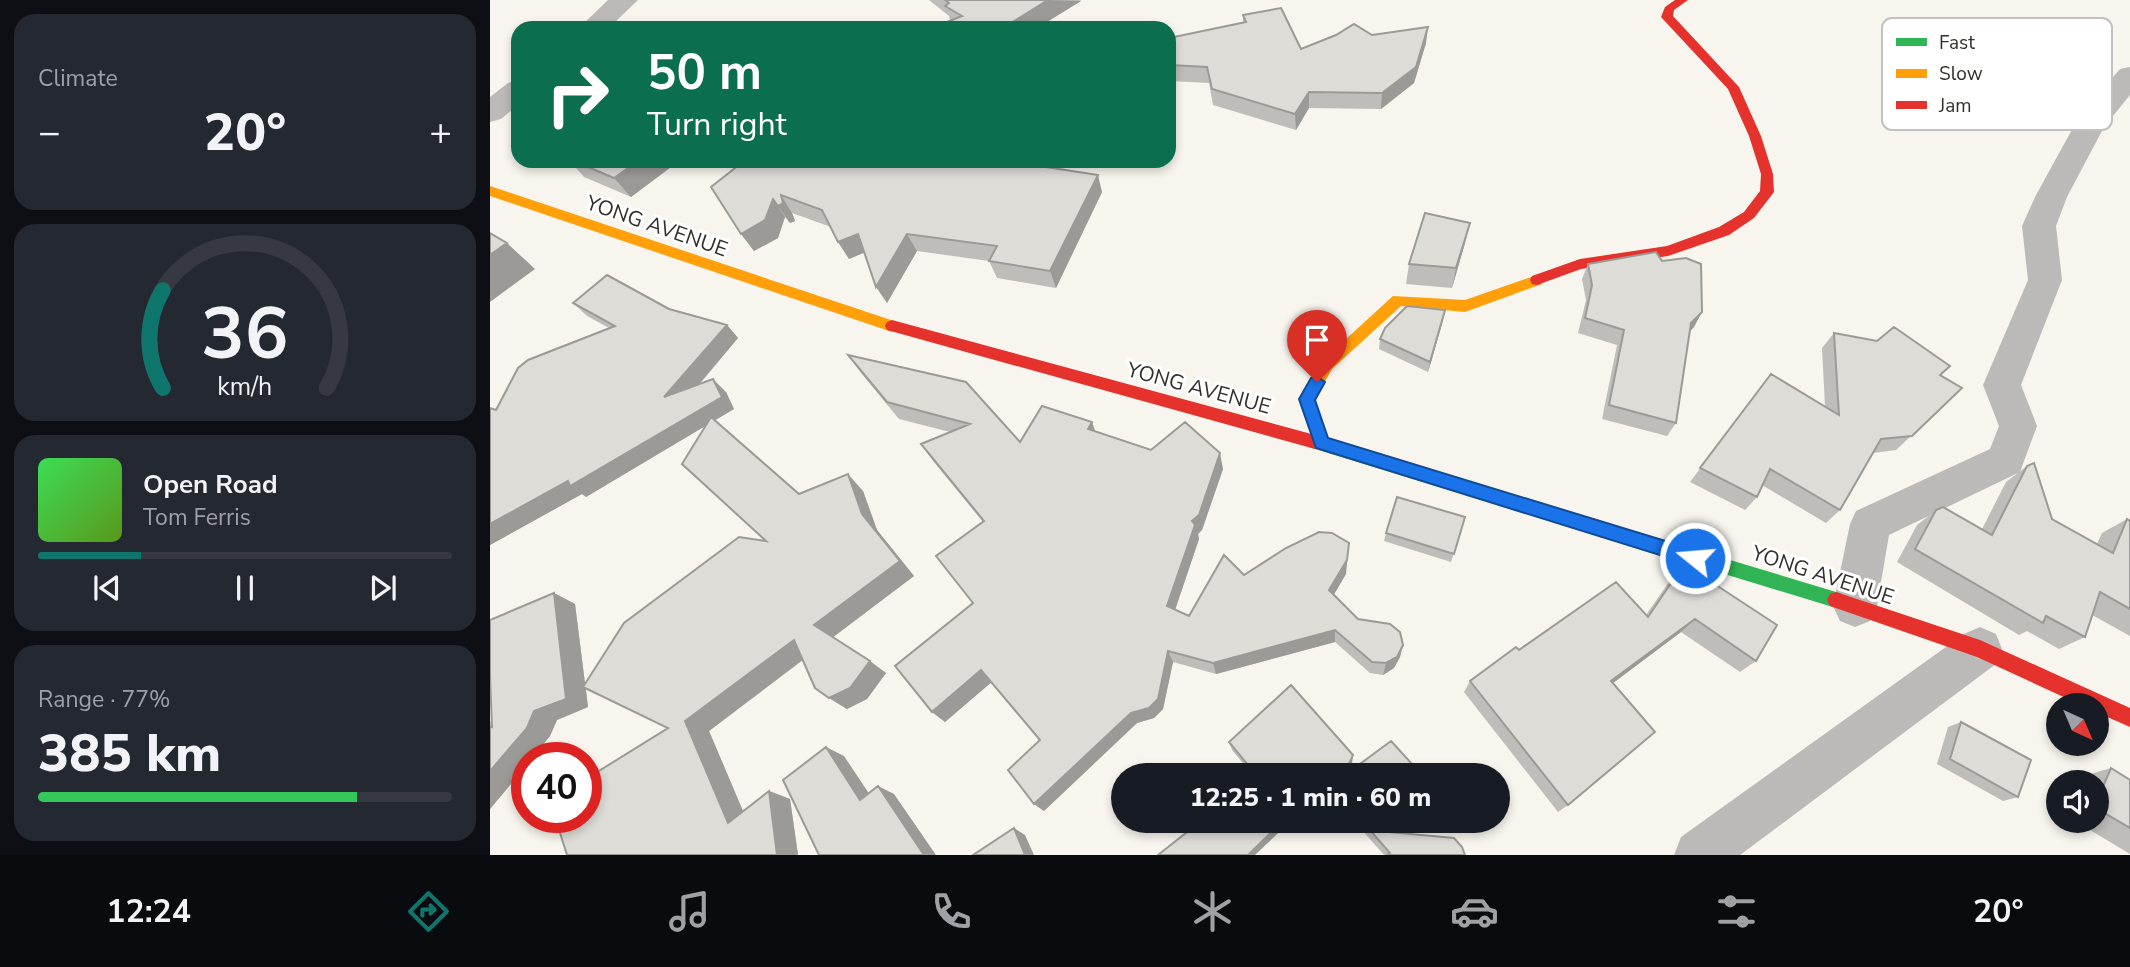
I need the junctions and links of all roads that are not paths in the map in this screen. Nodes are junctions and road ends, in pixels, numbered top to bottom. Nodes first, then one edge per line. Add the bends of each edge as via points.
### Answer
1 (624, 0) edge
2 (1682, 0) edge
3 (601, 21) edge
4 (2130, 76) edge
5 (511, 96) edge
6 (2112, 97) edge
7 (490, 112) edge
8 (2087, 130) edge
9 (490, 191) edge
10 (1322, 443) junction
11 (1855, 606) junction
12 (1980, 649) junction
13 (2130, 718) edge
14 (1699, 855) edge

1 - 3 street
2 - 10 street via 1669,9 1667,18 1733,87 1767,174 1767,192 1749,215 1724,231 1668,251 1580,264 1465,306 1398,300 1327,365 1307,399
4 - 6 street
5 - 7 street
8 - 11 street via 2039,226 2045,280 2002,385 2018,426 2006,460 1871,524
9 - 10 street, YONG AVENUE via 863,318
10 - 11 street, YONG AVENUE
11 - 12 street, YONG AVENUE
12 - 13 street, YONG AVENUE
12 - 14 street

